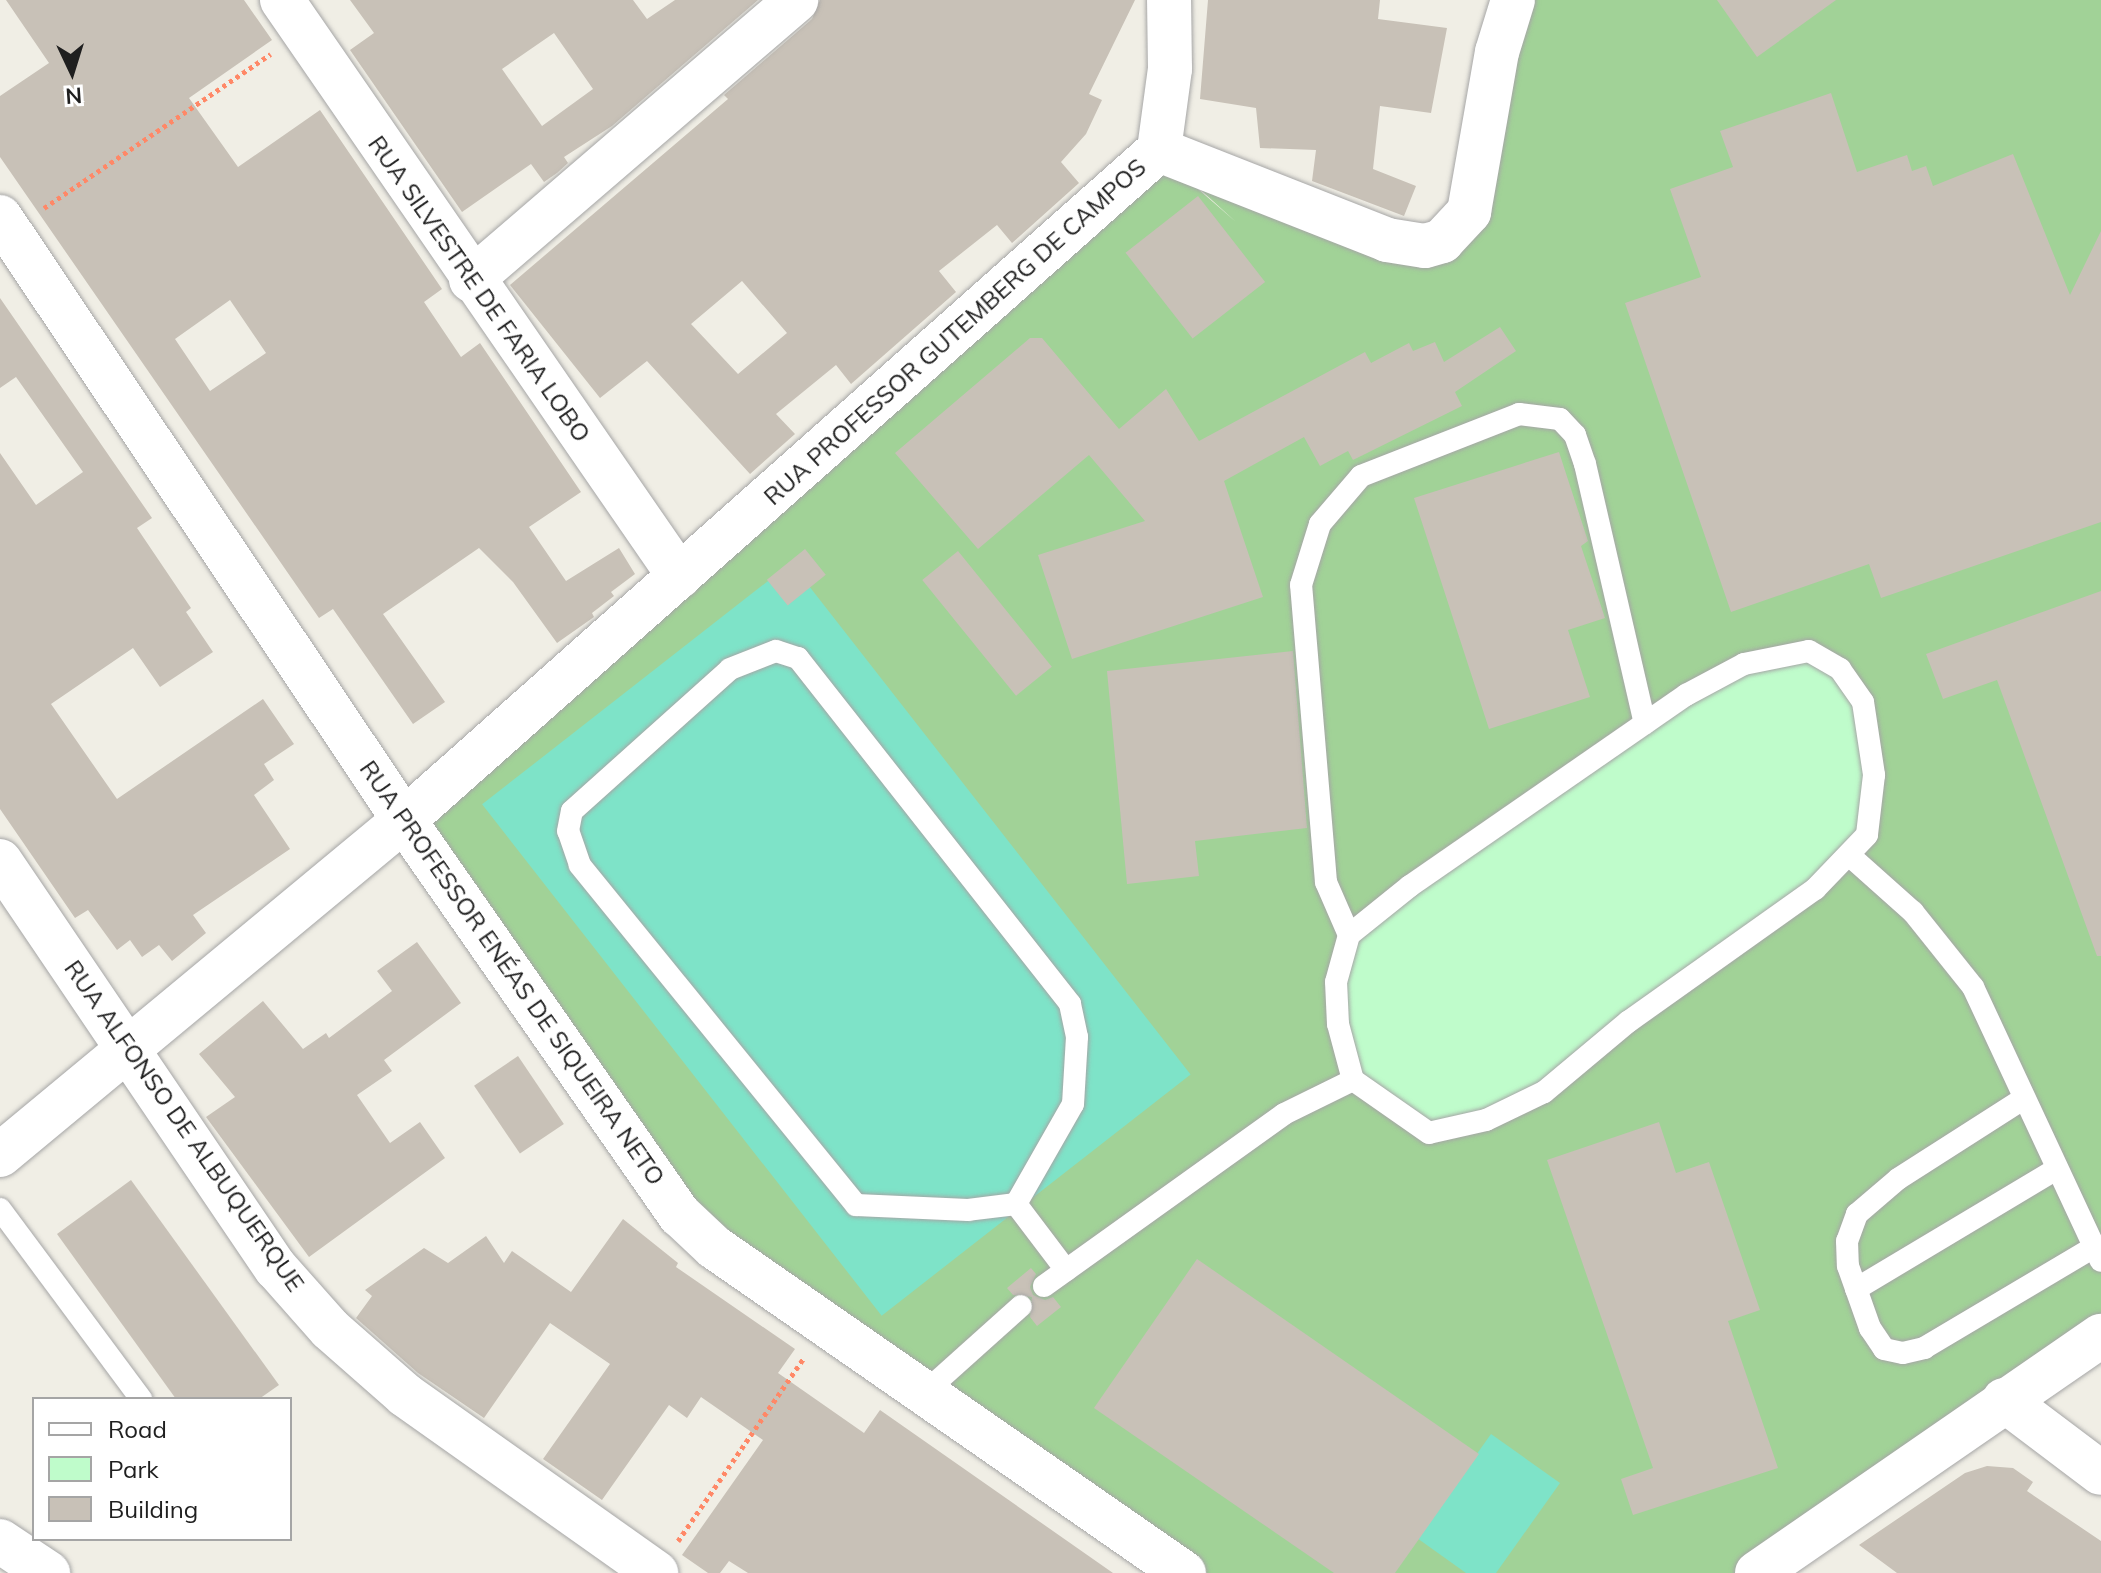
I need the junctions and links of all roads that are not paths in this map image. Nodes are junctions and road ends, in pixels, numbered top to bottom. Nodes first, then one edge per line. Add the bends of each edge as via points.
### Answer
1 (796, 0) edge
2 (1169, 0) edge
3 (1513, 0) edge
4 (293, 16) edge
5 (1159, 150) junction
6 (5, 224) edge
7 (471, 280) junction
8 (679, 576) junction
9 (1645, 723) junction
10 (404, 820) junction
11 (1849, 855) junction
12 (0, 861) edge
13 (1349, 935) junction
14 (129, 1048) junction
15 (1353, 1080) junction
16 (2023, 1099) junction
17 (0, 1155) edge
18 (2055, 1170) junction
19 (1016, 1204) junction
20 (0, 1209) edge
21 (2098, 1254) edge
22 (1066, 1270) junction
23 (1044, 1286) dead end
24 (1856, 1289) junction
25 (1021, 1306) dead end
26 (2101, 1336) edge
27 (924, 1393) junction
28 (140, 1397) edge
29 (2004, 1400) junction
30 (2101, 1473) edge
31 (0, 1541) edge
32 (655, 1572) edge
33 (48, 1573) edge
34 (1184, 1573) edge
35 (1757, 1573) edge

1 - 7 street
2 - 5 street via 1170,69
3 - 5 street, RUA PROFESSOR GUTEMBERG DE CAMPOS via 1497,52 1469,212 1442,241 1425,246 1387,240
4 - 7 street, RUA SILVESTRE DE FARIA LOBO
5 - 8 street, RUA PROFESSOR GUTEMBERG DE CAMPOS
6 - 10 street, RUA PROFESSOR ENÉAS DE SIQUEIRA NETO
7 - 8 street, RUA SILVESTRE DE FARIA LOBO
8 - 10 street, RUA PROFESSOR GUTEMBERG DE CAMPOS
9 - 11 lane via 1744,664 1778,654 1809,651 1840,669 1863,702 1874,775 1867,835
9 - 13 lane via 1410,886
9 - 13 lane via 1585,464 1575,435 1560,419 1519,414 1361,476 1320,524 1301,585 1326,882
10 - 14 street, RUA PROFESSOR GUTEMBERG DE CAMPOS
10 - 27 street, RUA PROFESSOR ENÉAS DE SIQUEIRA NETO via 680,1215 714,1247
11 - 15 lane via 1815,889 1629,1021 1544,1092 1486,1120 1429,1133
11 - 16 lane via 1913,912 1951,956 1973,987
12 - 14 street, RUA ALFONSO DE ALBUQUERQUE
13 - 15 lane via 1336,982 1338,1024
14 - 17 street, RUA PROFESSOR GUTEMBERG DE CAMPOS
14 - 32 street, RUA ALFONSO DE ALBUQUERQUE via 276,1268 330,1329 405,1395
15 - 22 lane via 1284,1114
16 - 18 lane
16 - 24 lane via 1898,1179 1857,1214 1847,1241
18 - 21 lane
18 - 24 lane
19 - 19 lane via 968,1210 856,1205 580,865 568,831 572,811 730,669 753,656 776,651 798,658 1070,1004 1077,1037 1073,1104
19 - 22 lane
20 - 28 lane
21 - 24 lane via 1903,1353 1884,1349
22 - 23 lane
25 - 27 lane
26 - 29 street
27 - 34 street, RUA PROFESSOR ENÉAS DE SIQUEIRA NETO
29 - 30 street
29 - 35 street
31 - 33 street

